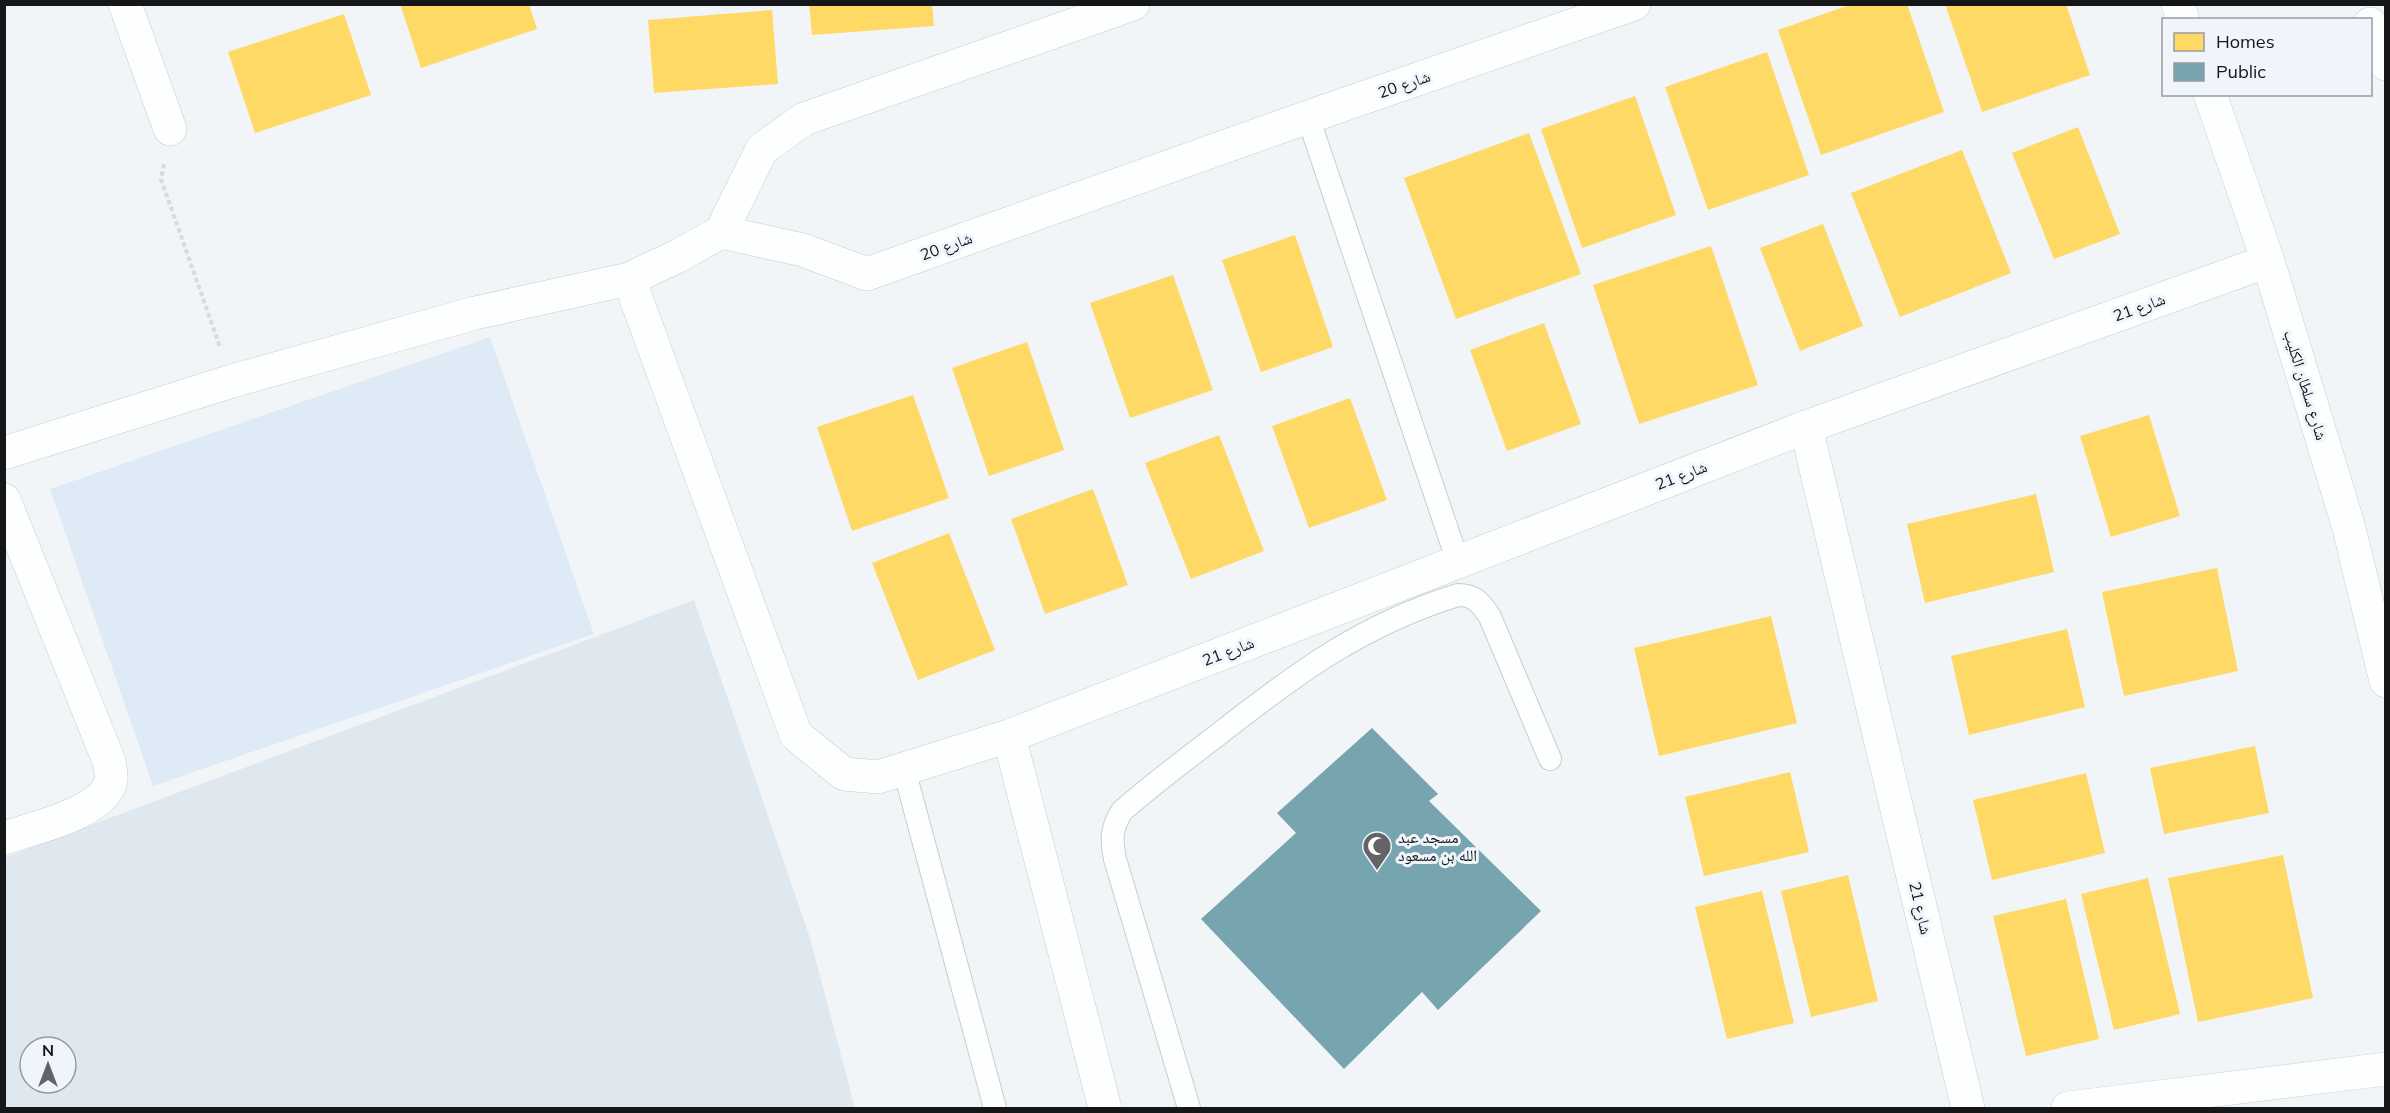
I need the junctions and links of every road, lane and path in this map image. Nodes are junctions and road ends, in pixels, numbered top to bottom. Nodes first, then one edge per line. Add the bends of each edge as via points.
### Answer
1 (125, 4) edge
2 (1133, 4) edge
3 (1634, 4) edge
4 (2372, 20) edge
5 (2385, 64) edge
6 (2211, 96) edge
7 (1308, 117) junction
8 (170, 129) joint
9 (721, 232) junction
10 (2268, 261) junction
11 (629, 279) junction
12 (232, 381) junction
13 (1806, 427) junction
14 (4, 453) edge
15 (4, 500) edge
16 (1458, 561) junction
17 (1337, 608) junction
18 (1350, 640) junction
19 (2385, 681) edge
20 (1009, 736) junction
21 (1550, 759) dead end
22 (904, 769) junction
23 (4, 838) edge
24 (2385, 1069) edge
25 (995, 1108) edge
26 (1105, 1108) edge
27 (1189, 1108) edge
28 (1968, 1108) edge
29 (2068, 1108) edge

1 - 8 street
2 - 9 street via 804,119 762,149
3 - 7 street, شارع 20
4 - 5 street
6 - 10 street, شارع سلطان الكليب
7 - 9 street, شارع 20 via 867,274 803,250
7 - 16 lane
8 - 12 path via 161,179
9 - 11 street
10 - 13 street, شارع 21
10 - 19 street, شارع سلطان الكليب via 2349,528
11 - 12 street via 475,313
11 - 22 street, شارع 21 via 796,735 844,774 878,777
12 - 14 street
13 - 16 street, شارع 21
13 - 28 street, شارع 21
15 - 23 street via 112,778 101,799 84,810
16 - 17 street, شارع 21
17 - 18 lane
17 - 20 street, شارع 21
18 - 21 lane via 1450,598 1468,595 1477,599 1490,617
18 - 27 lane via 1271,694 1141,795 1122,811 1114,825 1115,859
20 - 22 street, شارع 21
20 - 26 street
22 - 25 lane
24 - 29 street

